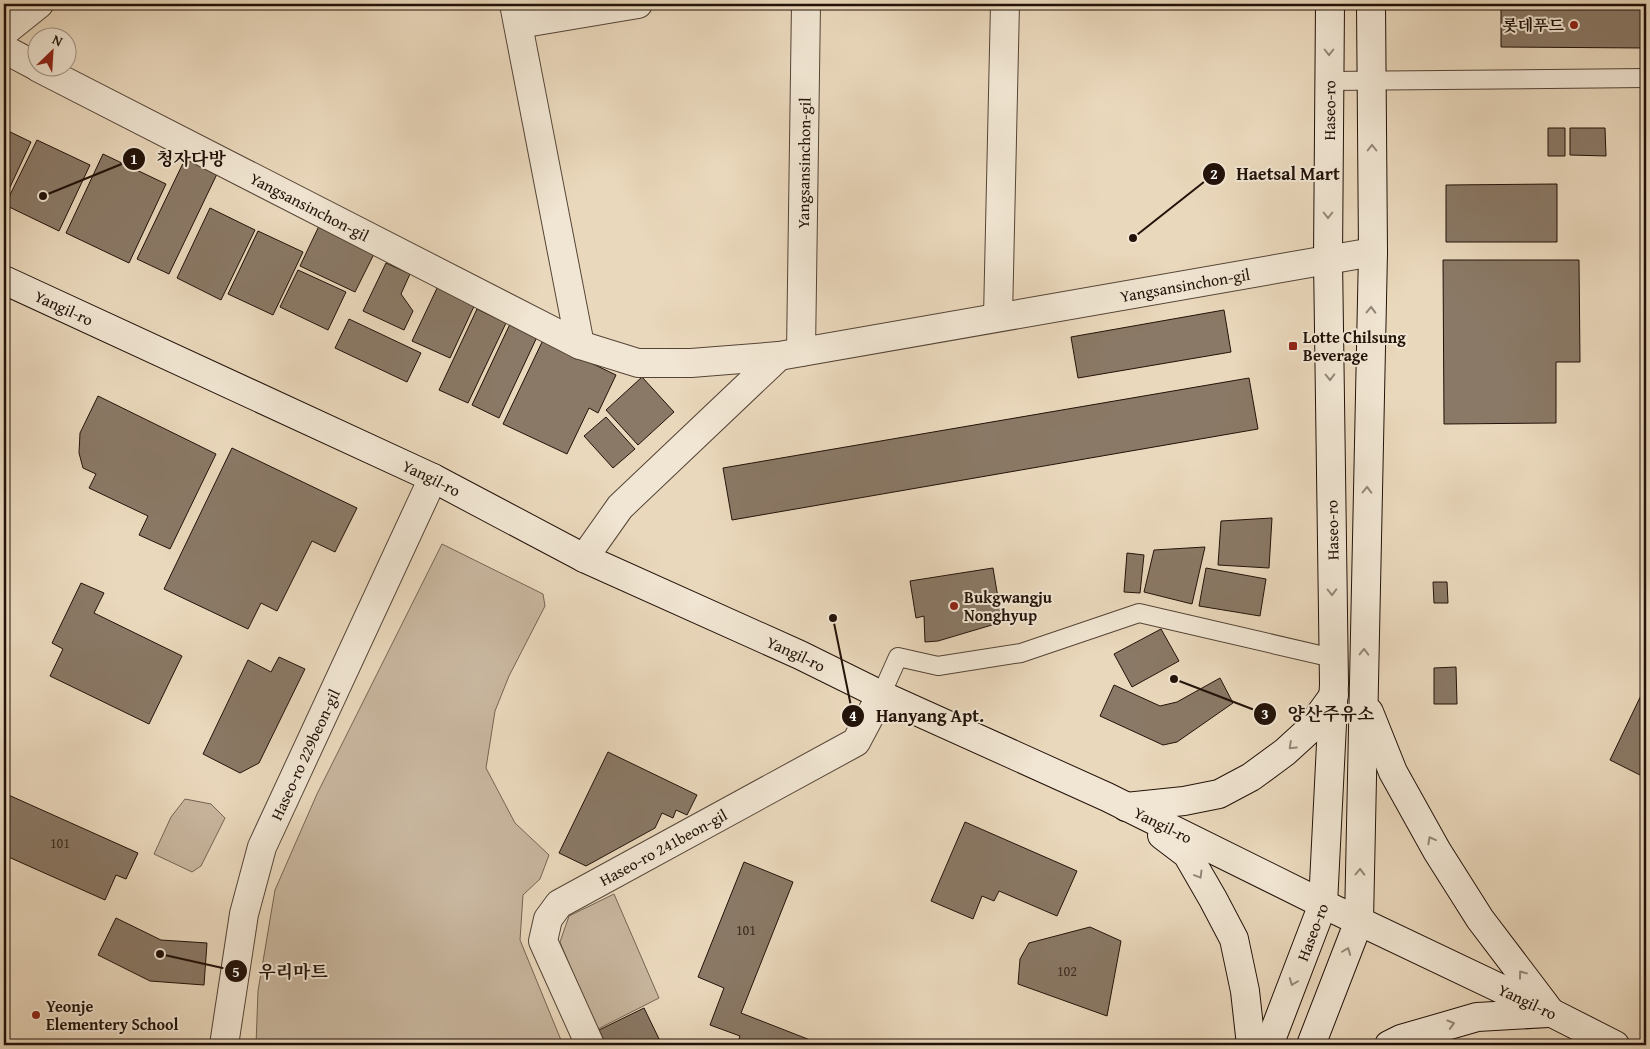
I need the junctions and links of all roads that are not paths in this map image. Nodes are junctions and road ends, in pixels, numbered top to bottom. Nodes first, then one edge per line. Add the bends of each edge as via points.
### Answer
1 (39, 4) edge
2 (638, 4) edge
3 (806, 4) edge
4 (1005, 4) edge
5 (1330, 4) edge
6 (1371, 4) edge
7 (517, 14) edge
8 (4, 32) edge
9 (4, 49) edge
10 (28, 62) edge
11 (59, 78) edge
12 (1646, 78) edge
13 (1372, 81) junction
14 (1329, 82) junction
15 (1373, 252) junction
16 (1328, 260) junction
17 (4, 280) edge
18 (998, 317) junction
19 (580, 346) junction
20 (790, 354) junction
21 (433, 478) junction
22 (584, 558) junction
23 (1333, 658) junction
24 (881, 694) junction
25 (1334, 695) junction
26 (1364, 701) junction
27 (1126, 806) junction
28 (1323, 904) junction
29 (1359, 921) junction
30 (1552, 1013) junction
31 (224, 1045) edge
32 (590, 1045) edge
33 (1251, 1045) edge
34 (1268, 1045) edge
35 (1311, 1045) edge
36 (1389, 1045) edge
37 (1615, 1045) edge

1 - 8 street
2 - 7 street
3 - 20 street, Yangsansinchon-gil
4 - 18 street
5 -> 14 street, Haseo-ro
6 - 13 street, Haseo-ro
7 - 19 street
9 - 10 street, Yangsansinchon-gil
11 - 19 street, Yangsansinchon-gil
12 - 13 lane
13 - 14 lane
15 -> 13 street, Haseo-ro
14 -> 16 street, Haseo-ro
15 - 16 street, Yangsansinchon-gil
26 -> 15 street, Haseo-ro
16 - 18 street, Yangsansinchon-gil
16 -> 23 street, Haseo-ro
17 - 21 street, Yangil-ro
18 - 20 street, Yangsansinchon-gil
19 - 20 street, Yangsansinchon-gil via 638,362 691,362
20 - 22 street via 620,507
21 - 22 street, Yangil-ro
21 - 31 street, Haseo-ro 229beon-gil via 262,847 244,914
22 - 24 street, Yangil-ro
23 - 24 lane via 1139,613 1021,652 938,666 898,657
23 - 25 street, Haseo-ro
24 - 27 street, Yangil-ro
24 - 32 street, Haseo-ro 241beon-gil via 856,742 559,904 548,919 543,941
25 -> 27 street via 1308,731 1251,777 1219,794
25 - 28 street, Haseo-ro
29 -> 26 street, Haseo-ro
30 -> 26 street via 1480,919 1438,850 1393,772
27 - 28 street, Yangil-ro
27 -> 33 street via 1187,854 1234,939 1245,991
28 - 29 street, Yangil-ro
28 -> 34 street, Haseo-ro
29 - 30 street, Yangil-ro
35 -> 29 street, Haseo-ro
36 -> 30 street via 1478,1017
30 - 37 street, Yangil-ro

